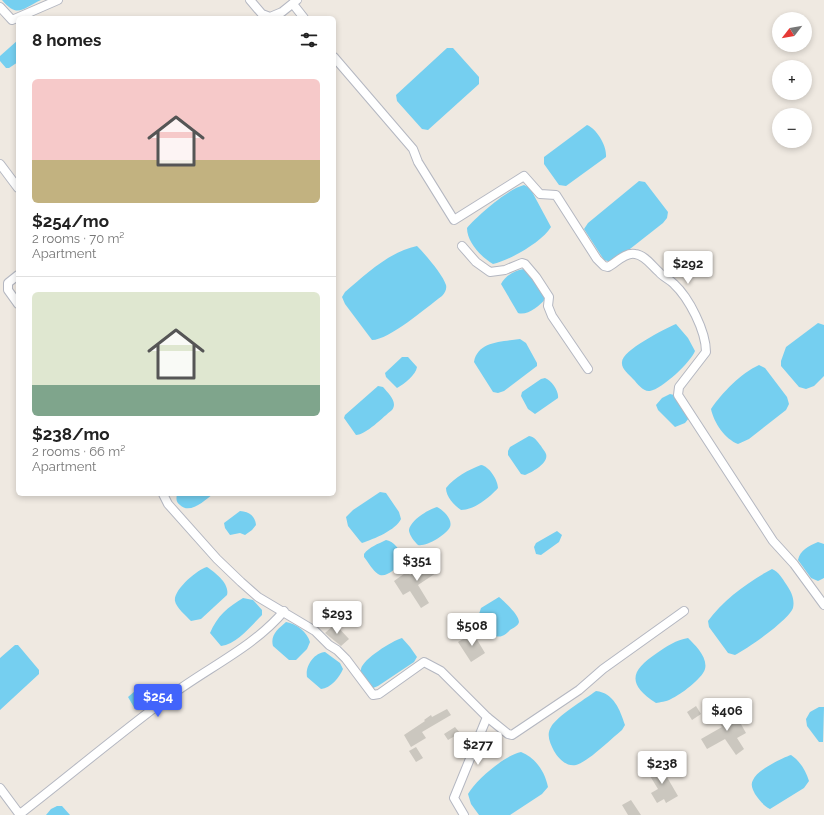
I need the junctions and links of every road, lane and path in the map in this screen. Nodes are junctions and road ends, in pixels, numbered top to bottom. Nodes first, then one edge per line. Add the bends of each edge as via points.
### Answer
1 (58, 0) edge
2 (250, 0) edge
3 (295, 2) edge
4 (0, 7) edge
5 (21, 16) edge
6 (267, 16) edge
7 (272, 16) edge
8 (303, 16) edge
9 (16, 18) edge
10 (336, 59) edge
11 (0, 164) edge
12 (16, 185) edge
13 (462, 246) dead end
14 (16, 277) edge
15 (16, 301) edge
16 (588, 369) dead end
17 (164, 496) edge
18 (824, 605) edge
19 (284, 611) junction
20 (684, 611) dead end
21 (487, 717) junction
22 (0, 788) edge
23 (20, 815) edge
24 (464, 815) edge

1 - 5 street
2 - 6 street via 262,14
3 - 7 street
3 - 8 street
4 - 9 street via 12,20
10 - 18 street via 413,149 418,162 454,220 524,176 540,194 556,195 604,266 608,267 628,254 635,254 642,256 673,283 690,306 704,335 706,346 706,352 679,387 678,395 773,541 794,564
11 - 12 street
13 - 16 street via 476,262 490,272 525,264 549,297 548,306 552,316
14 - 15 street via 8,283 8,290
17 - 19 street via 168,504 217,559 258,597
19 - 21 street via 315,631 346,659 373,695 379,694 424,662 441,671
19 - 23 street via 249,643 170,696
20 - 21 street via 603,669 579,690 512,736
21 - 24 street via 454,798
22 - 23 street

